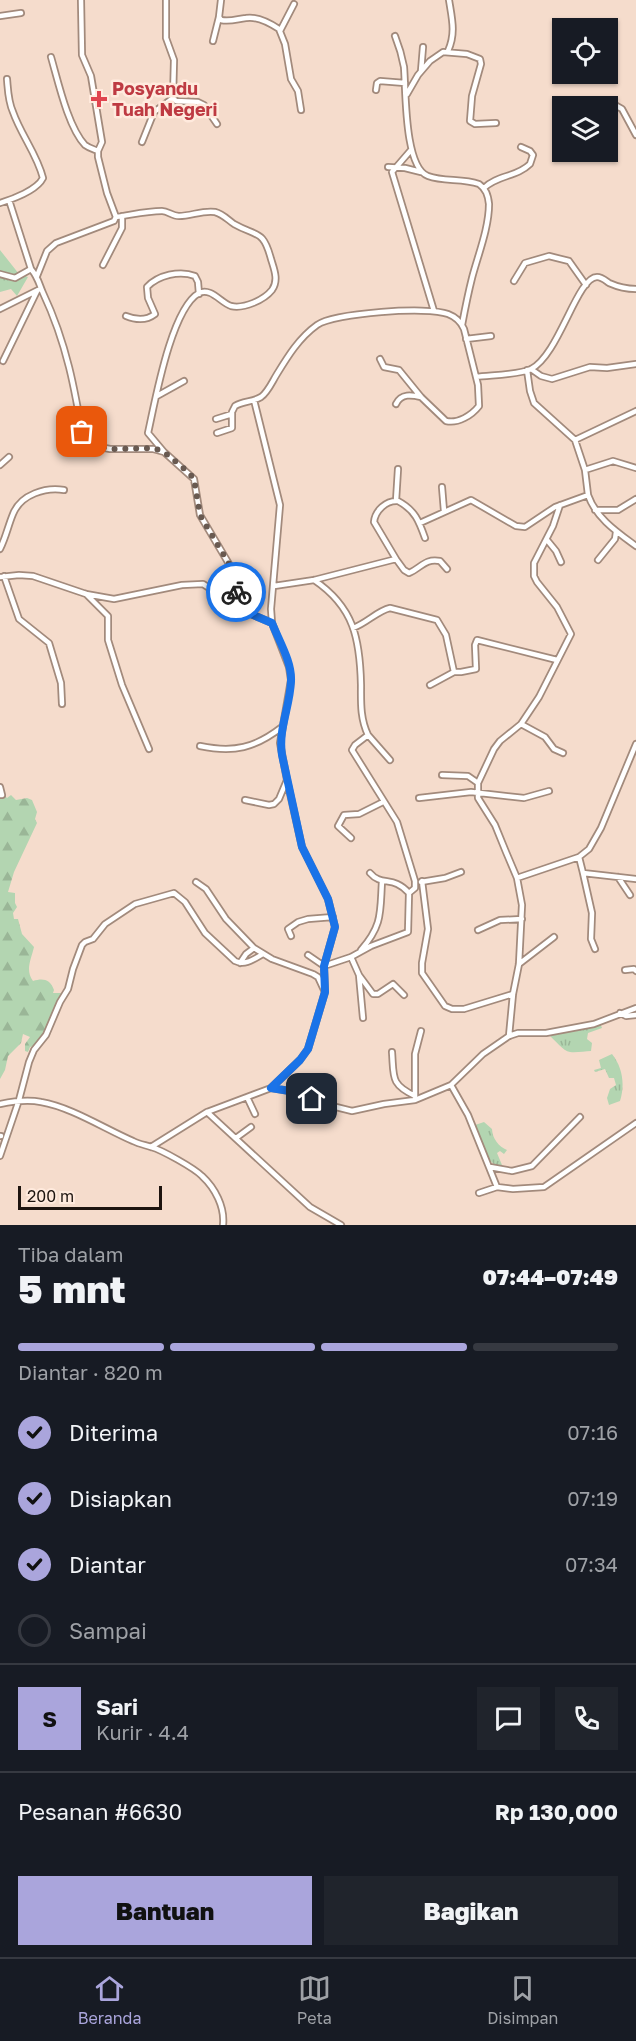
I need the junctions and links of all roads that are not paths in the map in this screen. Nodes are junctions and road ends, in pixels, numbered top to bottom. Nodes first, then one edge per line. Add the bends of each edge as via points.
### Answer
1 (81, 0) edge
2 (166, 0) edge
3 (221, 0) edge
4 (448, 0) edge
5 (294, 4) dead end
6 (21, 13) dead end
7 (0, 16) edge
8 (219, 17) junction
9 (280, 31) junction
10 (394, 36) dead end
11 (213, 41) dead end
12 (423, 47) dead end
13 (448, 51) junction
14 (51, 57) dead end
15 (421, 71) junction
16 (7, 79) dead end
17 (405, 83) junction
18 (376, 90) dead end
19 (406, 95) junction
20 (173, 98) junction
21 (618, 107) edge
22 (301, 110) dead end
23 (496, 123) dead end
24 (217, 124) dead end
25 (636, 135) edge
26 (142, 142) dead end
27 (521, 147) dead end
28 (411, 150) junction
29 (98, 151) junction
30 (396, 167) junction
31 (388, 168) dead end
32 (423, 173) junction
33 (484, 188) junction
34 (9, 200) junction
35 (0, 203) edge
36 (119, 216) junction
37 (103, 265) dead end
38 (31, 269) junction
39 (0, 274) edge
40 (37, 276) junction
41 (514, 281) dead end
42 (586, 285) junction
43 (636, 289) edge
44 (39, 290) junction
45 (198, 294) junction
46 (0, 309) edge
47 (434, 311) junction
48 (126, 316) dead end
49 (462, 325) junction
50 (490, 336) dead end
51 (466, 339) junction
52 (380, 359) dead end
53 (3, 361) dead end
54 (636, 364) edge
55 (529, 370) junction
56 (476, 377) junction
57 (184, 381) dead end
58 (157, 396) junction
59 (421, 397) junction
60 (254, 400) junction
61 (396, 404) dead end
62 (636, 411) edge
63 (232, 414) junction
64 (216, 419) dead end
65 (217, 433) dead end
66 (575, 440) junction
67 (164, 452) junction
68 (9, 457) dead end
69 (0, 465) edge
70 (636, 468) edge
71 (398, 469) dead end
72 (585, 470) junction
73 (442, 487) dead end
74 (64, 490) dead end
75 (588, 495) junction
76 (636, 499) edge
77 (396, 501) junction
78 (560, 505) junction
79 (595, 510) junction
80 (444, 511) junction
81 (420, 523) junction
82 (616, 532) junction
83 (425, 538) dead end
84 (547, 540) junction
85 (636, 546) edge
86 (0, 549) edge
87 (396, 559) junction
88 (598, 560) dead end
89 (561, 562) dead end
90 (447, 569) dead end
91 (2, 576) edge
92 (314, 580) junction
93 (274, 586) junction
94 (86, 594) junction
95 (251, 614) junction
96 (272, 623) junction
97 (354, 628) junction
98 (557, 660) junction
99 (454, 672) junction
100 (430, 686) dead end
101 (62, 704) dead end
102 (521, 724) junction
103 (282, 727) junction
104 (368, 735) junction
105 (636, 744) edge
106 (201, 746) dead end
107 (149, 749) dead end
108 (563, 753) dead end
109 (390, 760) dead end
110 (442, 775) dead end
111 (287, 780) junction
112 (478, 783) junction
113 (0, 787) edge
114 (549, 791) dead end
115 (478, 792) junction
116 (0, 795) edge
117 (419, 798) dead end
118 (245, 801) dead end
119 (383, 802) junction
120 (351, 838) dead end
121 (579, 857) junction
122 (461, 872) dead end
123 (370, 873) dead end
124 (583, 873) junction
125 (517, 878) junction
126 (618, 878) junction
127 (636, 879) edge
128 (382, 881) junction
129 (422, 881) junction
130 (196, 882) dead end
131 (415, 884) junction
132 (409, 893) junction
133 (630, 895) dead end
134 (333, 917) junction
135 (522, 919) junction
136 (478, 930) dead end
137 (291, 936) dead end
138 (554, 937) dead end
139 (254, 948) junction
140 (595, 949) dead end
141 (263, 954) junction
142 (357, 954) junction
143 (308, 955) dead end
144 (351, 957) junction
145 (240, 963) junction
146 (519, 964) junction
147 (324, 966) junction
148 (625, 970) dead end
149 (636, 971) edge
150 (359, 975) junction
151 (325, 992) junction
152 (513, 994) junction
153 (404, 995) dead end
154 (636, 1008) edge
155 (620, 1013) junction
156 (636, 1015) edge
157 (363, 1018) dead end
158 (422, 1031) dead end
159 (509, 1036) junction
160 (392, 1052) dead end
161 (452, 1085) junction
162 (271, 1088) junction
163 (247, 1097) junction
164 (415, 1098) junction
165 (19, 1100) junction
166 (0, 1104) edge
167 (207, 1112) junction
168 (255, 1114) dead end
169 (580, 1117) dead end
170 (636, 1123) edge
171 (251, 1127) dead end
172 (236, 1138) junction
173 (151, 1147) junction
174 (0, 1156) edge
175 (490, 1167) junction
176 (497, 1187) junction
177 (479, 1193) dead end
178 (223, 1225) edge
179 (341, 1225) edge

1 - 29 street via 82,55 92,76 102,140
2 - 20 street via 166,38 174,60
3 - 8 street
4 - 13 street via 454,29
5 - 9 street
6 - 7 street
8 - 9 street via 225,21 255,18
8 - 11 street
9 - 22 street
10 - 17 street
12 - 15 street
13 - 15 street
13 - 23 street via 480,59 470,121
14 - 29 street via 75,127 84,144
15 - 19 street
16 - 34 street via 13,114 43,176 39,183
17 - 18 street via 380,81
17 - 19 street
19 - 28 street
20 - 24 street via 204,105
20 - 26 street via 154,112
21 - 25 street
27 - 33 street via 533,155 530,164
28 - 30 street
28 - 32 street
29 - 36 street via 108,193
30 - 31 street
30 - 32 street
30 - 47 street via 392,172
32 - 33 street via 474,182
33 - 49 street via 489,205
34 - 35 street
34 - 38 street
36 - 37 street via 122,228
36 - 40 street via 114,222 56,243 47,251
36 - 45 street via 162,211 177,216 214,212 263,238 276,277 270,292 235,306 210,293
38 - 39 street via 15,278
38 - 40 street
40 - 44 street
41 - 42 street via 525,263 549,256 569,261
42 - 43 street via 597,277
42 - 55 street via 553,347
44 - 46 street
44 - 53 street
44 - 67 street via 57,322 68,356 84,444
45 - 48 street via 195,276 171,275 147,287 153,316 139,320
45 - 58 street via 178,322
47 - 49 street via 450,315
47 - 60 street via 330,318 303,337 265,394
49 - 51 street
50 - 51 street
51 - 56 street
52 - 59 street via 384,367 399,370
54 - 55 street via 590,367 552,379
55 - 56 street
55 - 66 street via 534,403
56 - 59 street via 479,406 456,421 444,420
57 - 58 street
58 - 67 street via 148,433
59 - 61 street via 406,396
60 - 63 street via 237,405
60 - 93 street via 280,505
62 - 66 street
63 - 64 street
63 - 65 street via 232,428
66 - 72 street
67 - 95 street via 194,479 200,515 227,559 237,594
68 - 69 street
70 - 72 street via 613,461
71 - 77 street
72 - 75 street
73 - 80 street
74 - 86 street via 46,488 20,503
75 - 78 street
75 - 79 street
76 - 79 street via 618,510
77 - 81 street via 415,513
77 - 87 street via 380,509 374,520
78 - 80 street via 525,527 516,526 473,500
78 - 84 street
79 - 82 street
80 - 81 street
81 - 83 street
82 - 85 street
82 - 88 street
84 - 89 street
84 - 98 street via 534,563 534,576 571,632
87 - 90 street via 410,573 424,562 435,560
87 - 92 street
91 - 94 street via 33,576
91 - 101 street via 19,619 50,645 62,683
92 - 93 street
92 - 97 street via 342,604
93 - 96 street
94 - 95 street via 120,599 195,584 213,589
94 - 107 street via 107,614 108,640
95 - 96 street
96 - 103 street via 291,680
97 - 99 street via 388,608 434,618 446,635
97 - 104 street via 361,670 362,718
98 - 99 street via 477,640 476,669
98 - 102 street
99 - 100 street
102 - 108 street
102 - 112 street via 494,749
103 - 106 street via 266,740 244,747 225,750
103 - 111 street via 280,743
104 - 109 street
104 - 119 street via 352,750
105 - 121 street via 602,828
110 - 112 street via 468,776
111 - 118 street via 274,804
111 - 134 street via 302,847
112 - 115 street
113 - 116 street
114 - 115 street via 524,798
115 - 117 street
115 - 125 street
119 - 120 street via 359,814 342,817 338,826
119 - 131 street via 400,828
121 - 124 street
121 - 125 street
122 - 129 street
123 - 128 street
124 - 126 street
124 - 140 street
125 - 135 street
126 - 127 street
126 - 133 street
128 - 132 street via 394,882
128 - 142 street via 378,926
129 - 131 street
129 - 152 street via 428,924 422,974 445,1006 464,1009
130 - 139 street
131 - 132 street
132 - 142 street via 408,932
134 - 137 street via 298,922 288,929
134 - 147 street via 335,933
135 - 136 street via 500,921
135 - 146 street
138 - 146 street
139 - 141 street
139 - 145 street
141 - 145 street
141 - 151 street via 318,977
142 - 144 street
143 - 147 street
144 - 147 street
144 - 150 street
145 - 165 street via 205,933 176,893 135,904 82,945 68,990 29,1062
146 - 152 street
147 - 151 street
148 - 149 street
150 - 153 street via 373,994 393,984
150 - 157 street
151 - 162 street via 308,1049
152 - 159 street
154 - 155 street
155 - 156 street
155 - 159 street via 594,1024
158 - 164 street via 415,1054
159 - 161 street via 483,1054
160 - 164 street via 395,1080
161 - 164 street
161 - 175 street
162 - 163 street
162 - 164 street via 352,1111
163 - 167 street
163 - 168 street
165 - 166 street
165 - 173 street via 58,1106
165 - 174 street
167 - 172 street
167 - 173 street
169 - 175 street via 532,1166 512,1171
170 - 176 street via 544,1187
171 - 172 street
172 - 179 street via 310,1207
173 - 178 street via 203,1176 222,1206
175 - 176 street
176 - 177 street

